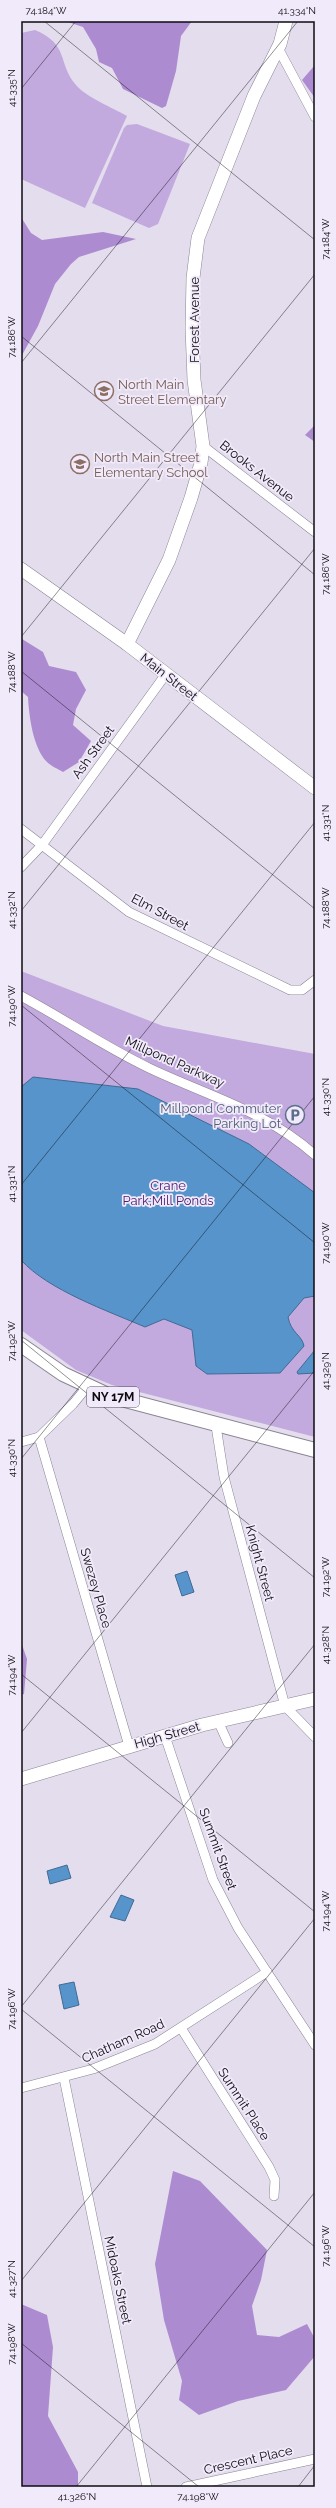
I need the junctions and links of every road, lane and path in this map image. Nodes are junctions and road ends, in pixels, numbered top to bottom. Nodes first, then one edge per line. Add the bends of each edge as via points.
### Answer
1 (286, 21) edge
2 (278, 48) junction
3 (315, 118) edge
4 (203, 446) junction
5 (315, 532) edge
6 (21, 569) edge
7 (128, 644) junction
8 (166, 674) junction
9 (315, 788) edge
10 (21, 829) edge
11 (42, 845) junction
12 (21, 867) edge
13 (315, 980) edge
14 (21, 996) edge
15 (315, 1154) edge
16 (21, 1345) edge
17 (87, 1387) junction
18 (216, 1426) junction
19 (39, 1437) junction
20 (21, 1442) edge
21 (315, 1450) edge
22 (315, 1699) edge
23 (286, 1706) junction
24 (218, 1721) junction
25 (165, 1736) junction
26 (315, 1737) edge
27 (228, 1743) dead end
28 (129, 1746) junction
29 (21, 1780) edge
30 (267, 1972) junction
31 (181, 2028) junction
32 (315, 2045) edge
33 (64, 2078) junction
34 (21, 2088) edge
35 (274, 2196) dead end
36 (315, 2459) edge
37 (148, 2487) edge
38 (186, 2487) edge

1 - 2 street, Forest Avenue
2 - 3 street
2 - 4 street, Forest Avenue via 249,108 198,238 193,278 192,328 194,380
4 - 5 street, Brooks Avenue
4 - 7 street, Forest Avenue via 191,498 169,560
6 - 7 street, Main Street
7 - 8 street, Main Street
8 - 9 street, Main Street
8 - 11 street, Ash Street
10 - 11 street, Elm Street
11 - 12 street, Ash Street
11 - 13 street, Elm Street via 129,912 285,988 302,990
14 - 15 street, Millpond Parkway via 149,1068 242,1106 274,1123
16 - 17 main road, NY 17M
17 - 18 main road, NY 17M
17 - 19 street
18 - 21 main road, NY 17M
18 - 23 street, Knight Street via 224,1477
19 - 20 street
19 - 28 street, Swezey Place
22 - 23 street, High Street
23 - 24 street, High Street
23 - 26 street
24 - 25 street, High Street
24 - 27 street
25 - 28 street, High Street
25 - 30 street, Summit Street via 213,1880 238,1928
28 - 29 street, High Street
30 - 31 street, Chatham Road
30 - 32 street, Summit Street
31 - 33 street, Chatham Road via 155,2044 93,2070
31 - 35 street, Summit Place via 269,2167 276,2180
33 - 34 street, Chatham Road
33 - 37 street, Midoaks Street
36 - 38 street, Crescent Place

